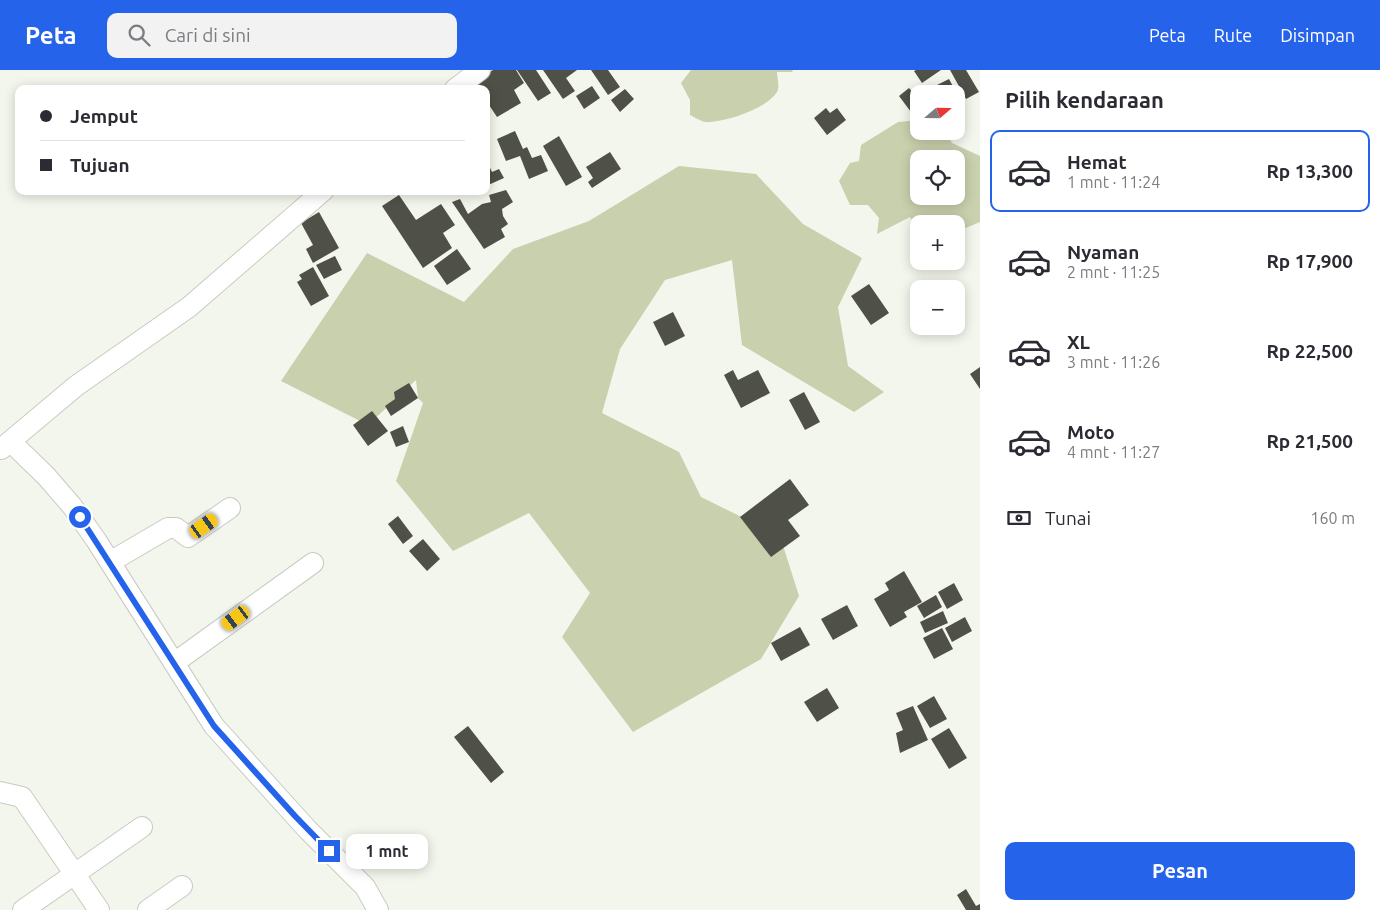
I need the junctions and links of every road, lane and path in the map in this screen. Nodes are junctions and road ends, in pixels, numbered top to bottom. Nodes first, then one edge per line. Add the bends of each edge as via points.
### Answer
1 (480, 70) edge
2 (460, 85) edge
3 (318, 195) edge
4 (6, 446) edge
5 (230, 508) dead end
6 (110, 562) junction
7 (312, 563) dead end
8 (174, 663) junction
9 (0, 792) edge
10 (142, 827) dead end
11 (75, 875) junction
12 (182, 886) dead end
13 (23, 910) edge
14 (99, 910) edge
15 (148, 910) edge
16 (378, 910) edge

1 - 2 street
3 - 4 street via 189,307 76,386
4 - 6 street via 46,476 72,506
5 - 6 street via 188,537 176,528 168,528
6 - 8 street
7 - 8 street
8 - 16 street via 214,726 307,829 366,886
9 - 11 street via 22,797
10 - 11 street
11 - 13 street
11 - 14 street
12 - 15 street

